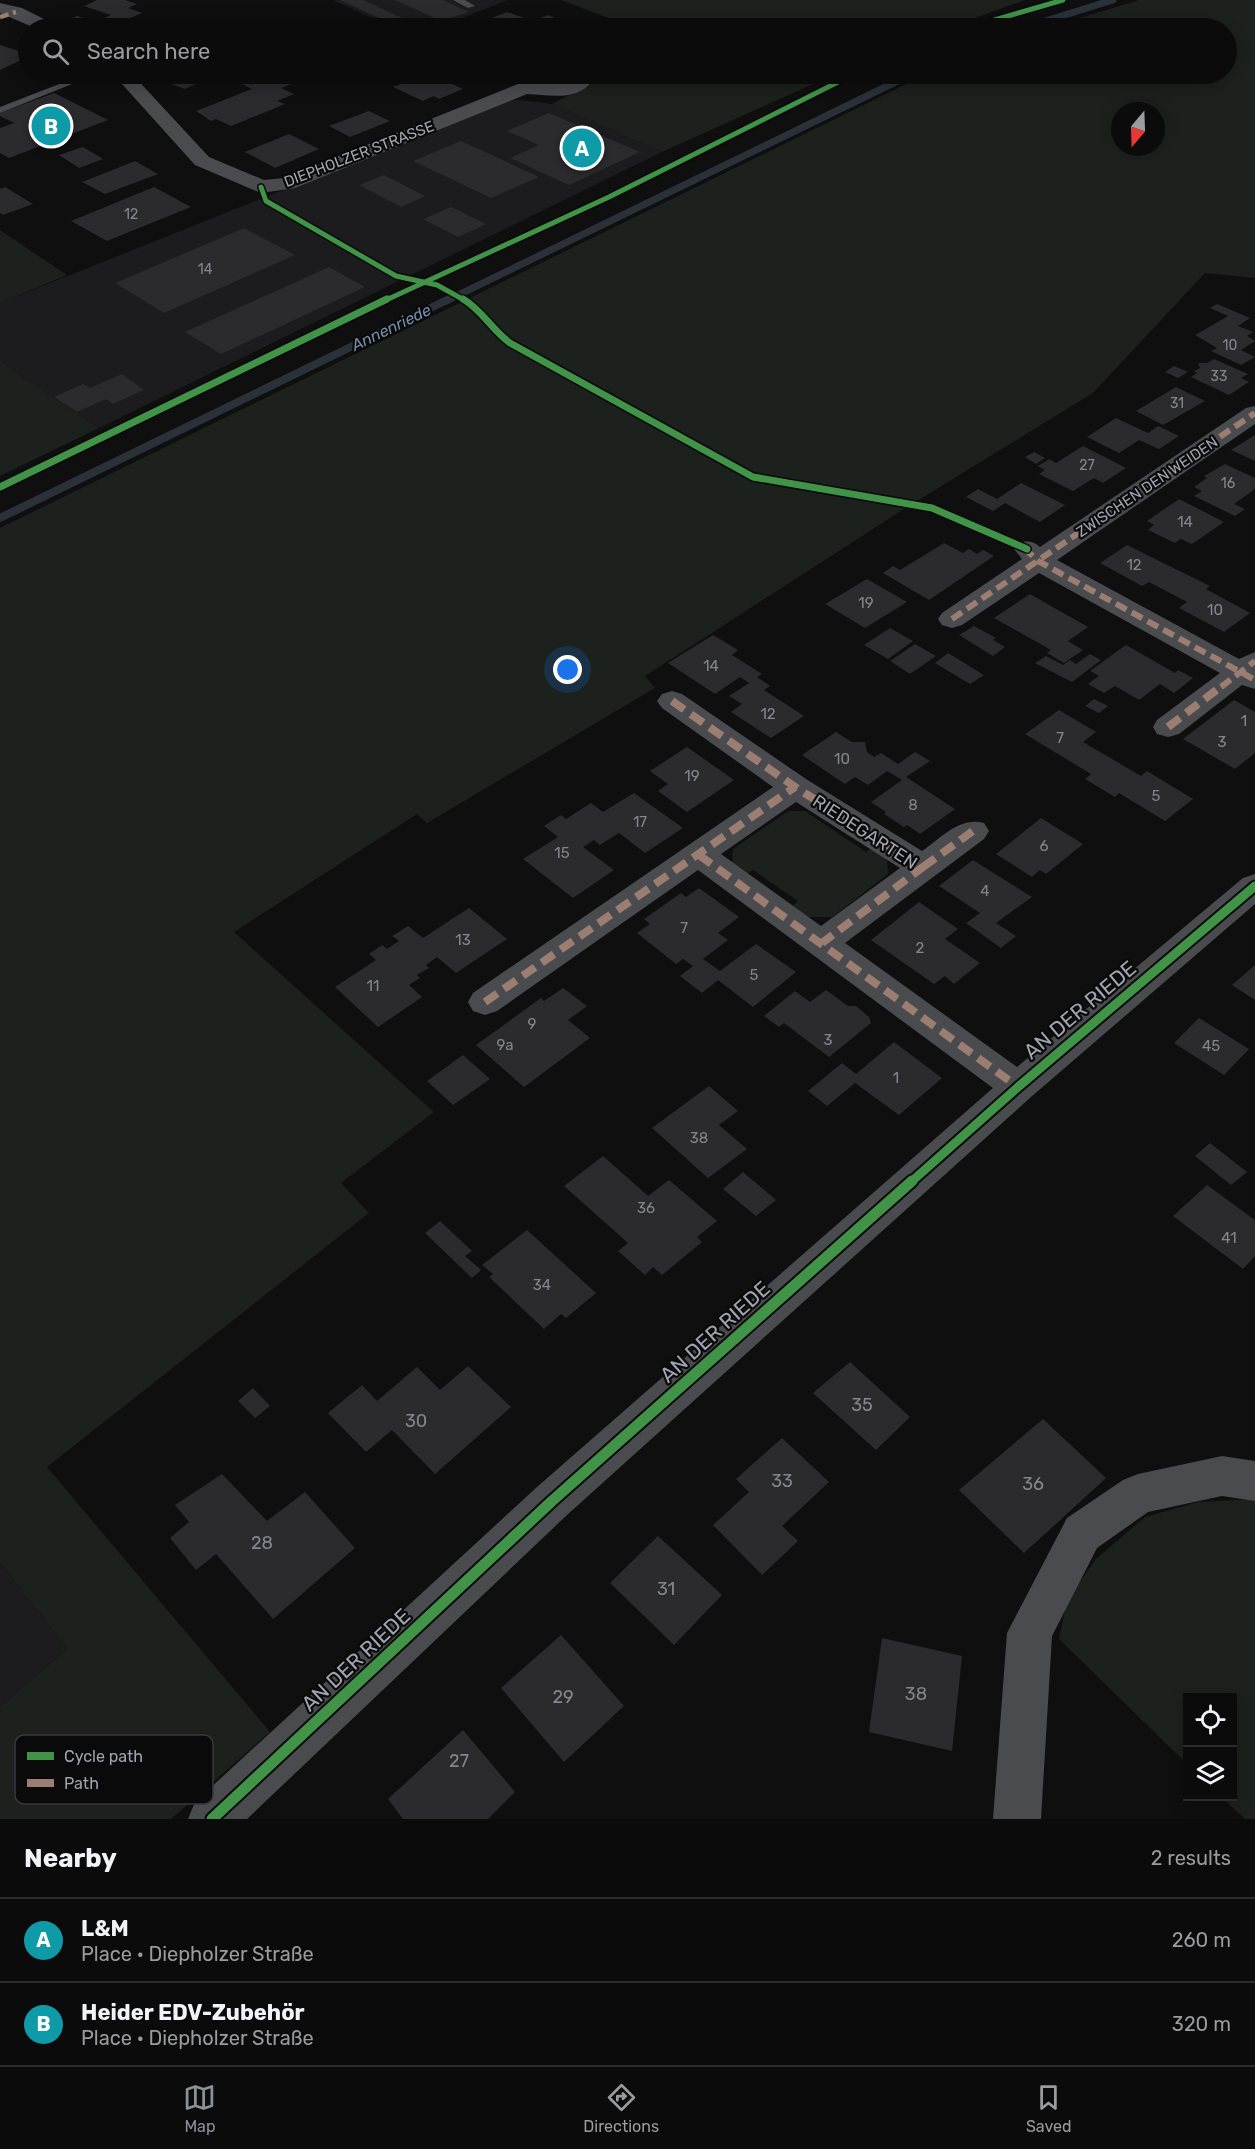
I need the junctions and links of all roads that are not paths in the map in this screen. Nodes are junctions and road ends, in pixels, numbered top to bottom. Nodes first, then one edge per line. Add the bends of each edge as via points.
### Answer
1 (457, 0) edge
2 (36, 4) dead end
3 (471, 6) dead end
4 (8, 10) edge
5 (26, 18) edge
6 (66, 84) edge
7 (131, 84) edge
8 (532, 84) edge
9 (577, 84) edge
10 (525, 88) junction
11 (0, 110) edge
12 (1255, 413) edge
13 (1033, 555) junction
14 (952, 620) dead end
15 (1250, 671) edge
16 (672, 701) dead end
17 (1168, 727) dead end
18 (795, 787) junction
19 (973, 831) dead end
20 (699, 855) junction
21 (923, 867) junction
22 (1255, 886) edge
23 (822, 943) junction
24 (485, 1002) dead end
25 (1018, 1087) junction
26 (1255, 1481) edge
27 (212, 1819) edge
28 (1017, 1819) edge

1 - 3 lane
2 - 4 street
4 - 5 street
6 - 11 lane
7 - 10 street, DIEPHOLZER STRASSE via 202,161 261,187 288,184
8 - 10 street, DIEPHOLZER STRASSE
9 - 10 street, DIEPHOLZER STRASSE via 569,90
12 - 13 street, ZWISCHEN DEN WEIDEN
13 - 14 street, ZWISCHEN DEN WEIDEN
13 - 15 street
15 - 17 street
16 - 18 street, RIEDEGARTEN
18 - 20 street, RIEDEGARTEN
18 - 21 street, RIEDEGARTEN
19 - 21 street
20 - 23 street
20 - 24 street, RIEDEGARTEN
21 - 23 street, RIEDEGARTEN
22 - 25 street, AN DER RIEDE
23 - 25 street
25 - 27 street, AN DER RIEDE via 552,1501
26 - 28 street via 1222,1476 1138,1494 1082,1533 1030,1633

